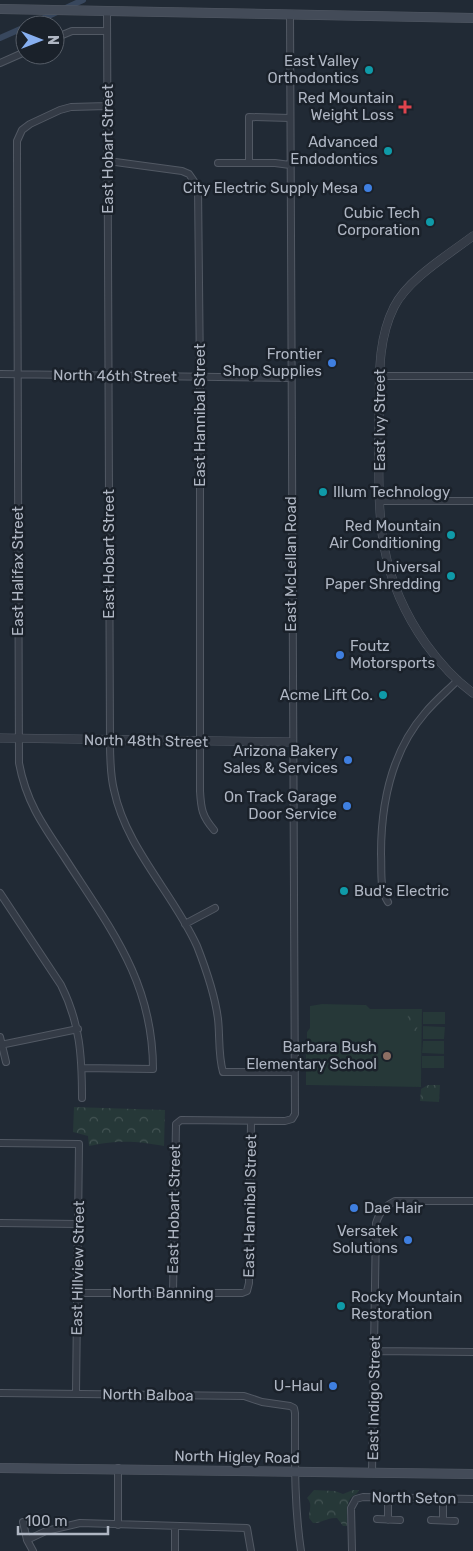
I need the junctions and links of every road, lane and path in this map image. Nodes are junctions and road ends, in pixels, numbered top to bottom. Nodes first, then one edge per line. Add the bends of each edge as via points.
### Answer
1 (0, 9) edge
2 (106, 10) junction
3 (290, 14) junction
4 (473, 18) edge
5 (107, 31) junction
6 (65, 34) edge
7 (15, 56) edge
8 (0, 63) edge
9 (107, 106) junction
10 (290, 118) junction
11 (108, 161) junction
12 (218, 163) dead end
13 (249, 163) junction
14 (290, 165) junction
15 (473, 236) edge
16 (0, 374) edge
17 (17, 374) junction
18 (108, 376) junction
19 (380, 376) junction
20 (473, 376) edge
21 (200, 378) junction
22 (290, 378) junction
23 (379, 501) junction
24 (473, 501) edge
25 (458, 680) junction
26 (473, 693) edge
27 (0, 738) edge
28 (19, 739) junction
29 (110, 740) junction
30 (201, 742) junction
31 (292, 742) junction
32 (214, 830) dead end
33 (0, 893) edge
34 (388, 902) dead end
35 (215, 908) dead end
36 (186, 924) junction
37 (78, 1029) junction
38 (0, 1037) edge
39 (1, 1045) edge
40 (6, 1062) dead end
41 (82, 1068) junction
42 (294, 1072) junction
43 (82, 1098) dead end
44 (251, 1121) junction
45 (0, 1143) edge
46 (473, 1201) edge
47 (0, 1223) edge
48 (78, 1224) junction
49 (247, 1291) joint
50 (78, 1293) junction
51 (173, 1294) junction
52 (375, 1351) junction
53 (473, 1352) edge
54 (0, 1392) edge
55 (76, 1393) junction
56 (0, 1468) edge
57 (118, 1468) junction
58 (295, 1471) junction
59 (372, 1473) junction
60 (473, 1474) edge
61 (388, 1498) junction
62 (443, 1499) junction
63 (473, 1499) edge
64 (377, 1519) dead end
65 (388, 1520) junction
66 (400, 1520) dead end
67 (431, 1520) dead end
68 (443, 1520) junction
69 (455, 1520) dead end
70 (23, 1522) dead end
71 (118, 1525) junction
72 (175, 1527) junction
73 (27, 1540) junction
74 (33, 1551) edge
75 (176, 1551) edge
76 (251, 1551) edge
77 (301, 1551) edge
78 (352, 1551) edge

1 - 2 main road
2 - 3 main road
2 - 5 street, East Hobart Street
3 - 4 main road
3 - 10 street, East McLellan Road
5 - 6 street
5 - 9 street, East Hobart Street
7 - 8 street
9 - 11 street, East Hobart Street
9 - 17 street, East Halifax Street via 60,110 30,124 22,130 17,141
10 - 13 street via 248,117
10 - 14 street, East McLellan Road
11 - 18 street, East Hobart Street
11 - 21 street, East Hannibal Street via 182,171 189,174 198,187
12 - 13 street
13 - 14 street
14 - 22 street, East McLellan Road
15 - 19 street, East Ivy Street via 420,277 396,304 383,335
16 - 17 street, North 46th Street
17 - 18 street, North 46th Street
17 - 28 street, East Halifax Street
18 - 21 street, North 46th Street
18 - 29 street, East Hobart Street
19 - 20 street
19 - 23 street, East Ivy Street
21 - 22 street, North 46th Street
21 - 30 street, East Hannibal Street
22 - 31 street, East McLellan Road
23 - 24 street
23 - 25 street, East Ivy Street via 381,536 396,591 414,627
25 - 26 street
25 - 34 street via 413,728 388,788 381,842 383,895
27 - 28 street, North 48th Street
28 - 29 street, North 48th Street
28 - 41 street, East Halifax Street via 19,763 27,796 118,942 133,971 148,1019 153,1069
29 - 30 street, North 48th Street
29 - 36 street, East Hobart Street via 114,790 127,828
30 - 31 street, North 48th Street
30 - 32 street, East Hannibal Street via 202,809 205,820
31 - 42 street, East McLellan Road
33 - 37 street via 61,985
35 - 36 street
36 - 42 street, East Hobart Street via 213,996 223,1072
37 - 39 street
37 - 41 street
38 - 39 street
39 - 40 street
41 - 43 street
42 - 44 street, East McLellan Road via 295,1114 292,1119
44 - 49 street, East Hannibal Street
44 - 51 street, East Hobart Street via 181,1120 176,1124
45 - 48 street, East Hillview Street via 79,1144
46 - 52 street, East Indigo Street via 394,1201 379,1212 376,1223
47 - 48 street
48 - 50 street, East Hillview Street
49 - 51 street, North Banning via 242,1294
50 - 51 street, North Banning
50 - 55 street, East Hillview Street
52 - 53 street
52 - 59 street, East Indigo Street
54 - 55 street, North Balboa
55 - 58 street, North Balboa via 244,1396 290,1406 294,1408
56 - 57 main road, North Higley Road
57 - 58 main road, North Higley Road
57 - 71 street
58 - 59 main road, North Higley Road
58 - 77 street
59 - 60 main road, North Higley Road
61 - 62 street, North Seton
61 - 65 street
61 - 78 street, North Seton via 356,1500 351,1508
62 - 63 street, North Seton
62 - 68 street
64 - 65 street
65 - 66 street
67 - 68 street
68 - 69 street
70 - 73 street
71 - 72 street
71 - 73 street via 80,1524 46,1531
72 - 75 street
72 - 76 street via 247,1528
73 - 74 street

